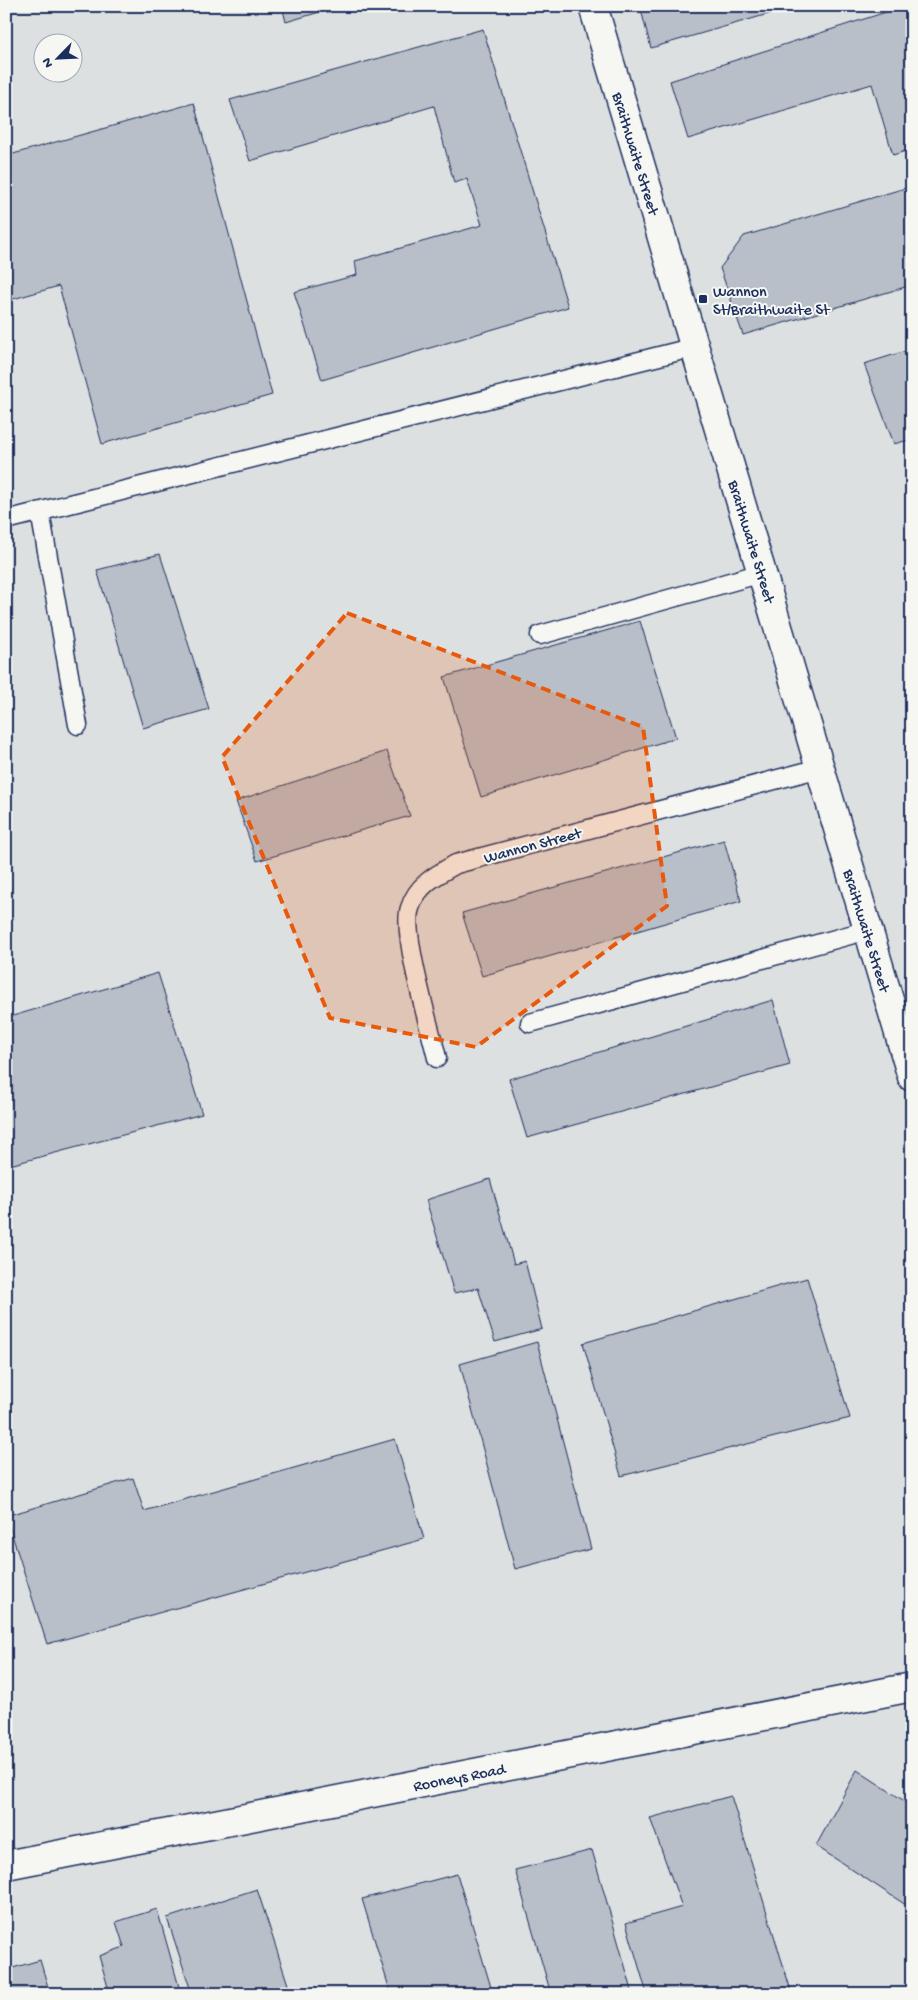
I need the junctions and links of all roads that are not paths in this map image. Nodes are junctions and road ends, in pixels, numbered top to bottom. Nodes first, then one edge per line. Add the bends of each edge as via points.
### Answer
1 (593, 6) edge
2 (695, 347) junction
3 (40, 512) junction
4 (6, 520) edge
5 (762, 573) junction
6 (540, 635) dead end
7 (78, 725) dead end
8 (820, 768) junction
9 (868, 930) junction
10 (530, 1023) dead end
11 (437, 1058) dead end
12 (912, 1077) edge
13 (912, 1687) edge
14 (6, 1865) edge

1 - 2 street, Braithwaite Street
2 - 3 lane
2 - 5 street, Braithwaite Street
3 - 4 lane
3 - 7 lane
5 - 6 lane
5 - 8 street, Braithwaite Street
8 - 9 street, Braithwaite Street
8 - 11 lane, Wannon Street via 456,864 435,875 420,888 409,908 408,932
9 - 10 lane
9 - 12 street, Braithwaite Street
13 - 14 street, Rooneys Road

